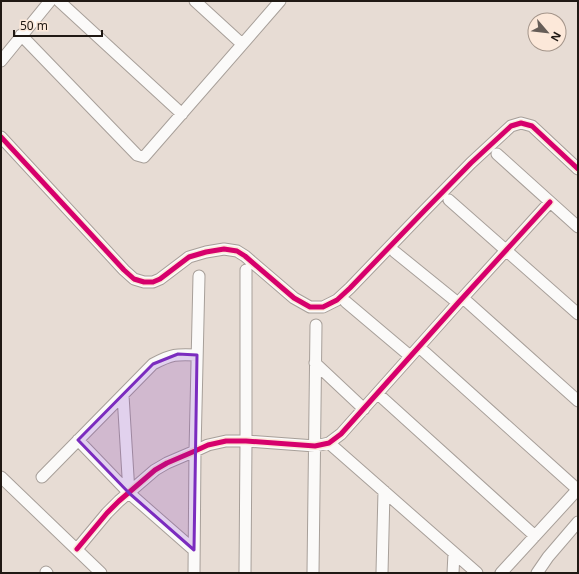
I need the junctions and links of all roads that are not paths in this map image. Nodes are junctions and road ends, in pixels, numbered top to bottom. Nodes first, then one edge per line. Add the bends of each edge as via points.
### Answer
1 (50, 1) edge
2 (59, 1) edge
3 (195, 1) edge
4 (280, 1) edge
5 (22, 35) junction
6 (242, 44) junction
7 (1, 61) edge
8 (182, 114) junction
9 (1, 137) edge
10 (497, 154) dead end
11 (578, 169) edge
12 (448, 200) dead end
13 (550, 202) junction
14 (578, 227) edge
15 (506, 251) junction
16 (395, 252) dead end
17 (246, 270) dead end
18 (199, 276) dead end
19 (460, 300) junction
20 (346, 302) dead end
21 (578, 314) edge
22 (316, 325) dead end
23 (419, 346) junction
24 (197, 355) junction
25 (410, 356) junction
26 (316, 363) junction
27 (378, 394) junction
28 (123, 395) junction
29 (578, 401) edge
30 (364, 409) junction
31 (78, 440) junction
32 (246, 441) junction
33 (329, 443) junction
34 (315, 446) junction
35 (195, 451) junction
36 (1, 477) edge
37 (42, 477) dead end
38 (578, 489) edge
39 (384, 491) junction
40 (129, 492) junction
41 (578, 522) edge
42 (535, 536) junction
43 (77, 549) junction
44 (194, 550) junction
45 (454, 553) junction
46 (101, 573) edge
47 (194, 573) edge
48 (245, 573) edge
49 (313, 573) edge
50 (382, 573) edge
51 (453, 573) edge
52 (477, 573) edge
53 (500, 573) edge
54 (537, 573) edge

1 - 5 street
2 - 8 street
3 - 6 street
4 - 6 street
5 - 7 street
5 - 8 street via 137,155 144,157
6 - 8 street
9 - 11 street via 134,279 153,282 189,257 224,249 237,251 310,308 323,307 350,288 471,163 511,126 521,122 532,126
10 - 13 street
12 - 15 street
13 - 14 street
13 - 15 street
15 - 19 street
15 - 21 street
16 - 19 street
17 - 32 street
18 - 24 street
19 - 23 street
19 - 29 street
20 - 25 street
22 - 26 street
23 - 25 street
23 - 38 street
24 - 28 street via 178,354 153,364
24 - 35 street
25 - 27 street
26 - 30 street
26 - 34 street
27 - 30 street
27 - 42 street
28 - 31 street
28 - 40 street
30 - 33 street
31 - 37 street
31 - 40 street
32 - 34 street
32 - 35 street via 226,441
32 - 48 street
33 - 34 street
33 - 39 street
34 - 49 street
35 - 40 street via 155,470
35 - 44 street
36 - 43 street
38 - 42 street
39 - 45 street
39 - 50 street
40 - 43 street via 107,513
40 - 44 street
41 - 54 street
42 - 53 street
43 - 46 street
44 - 47 street
45 - 51 street
45 - 52 street

